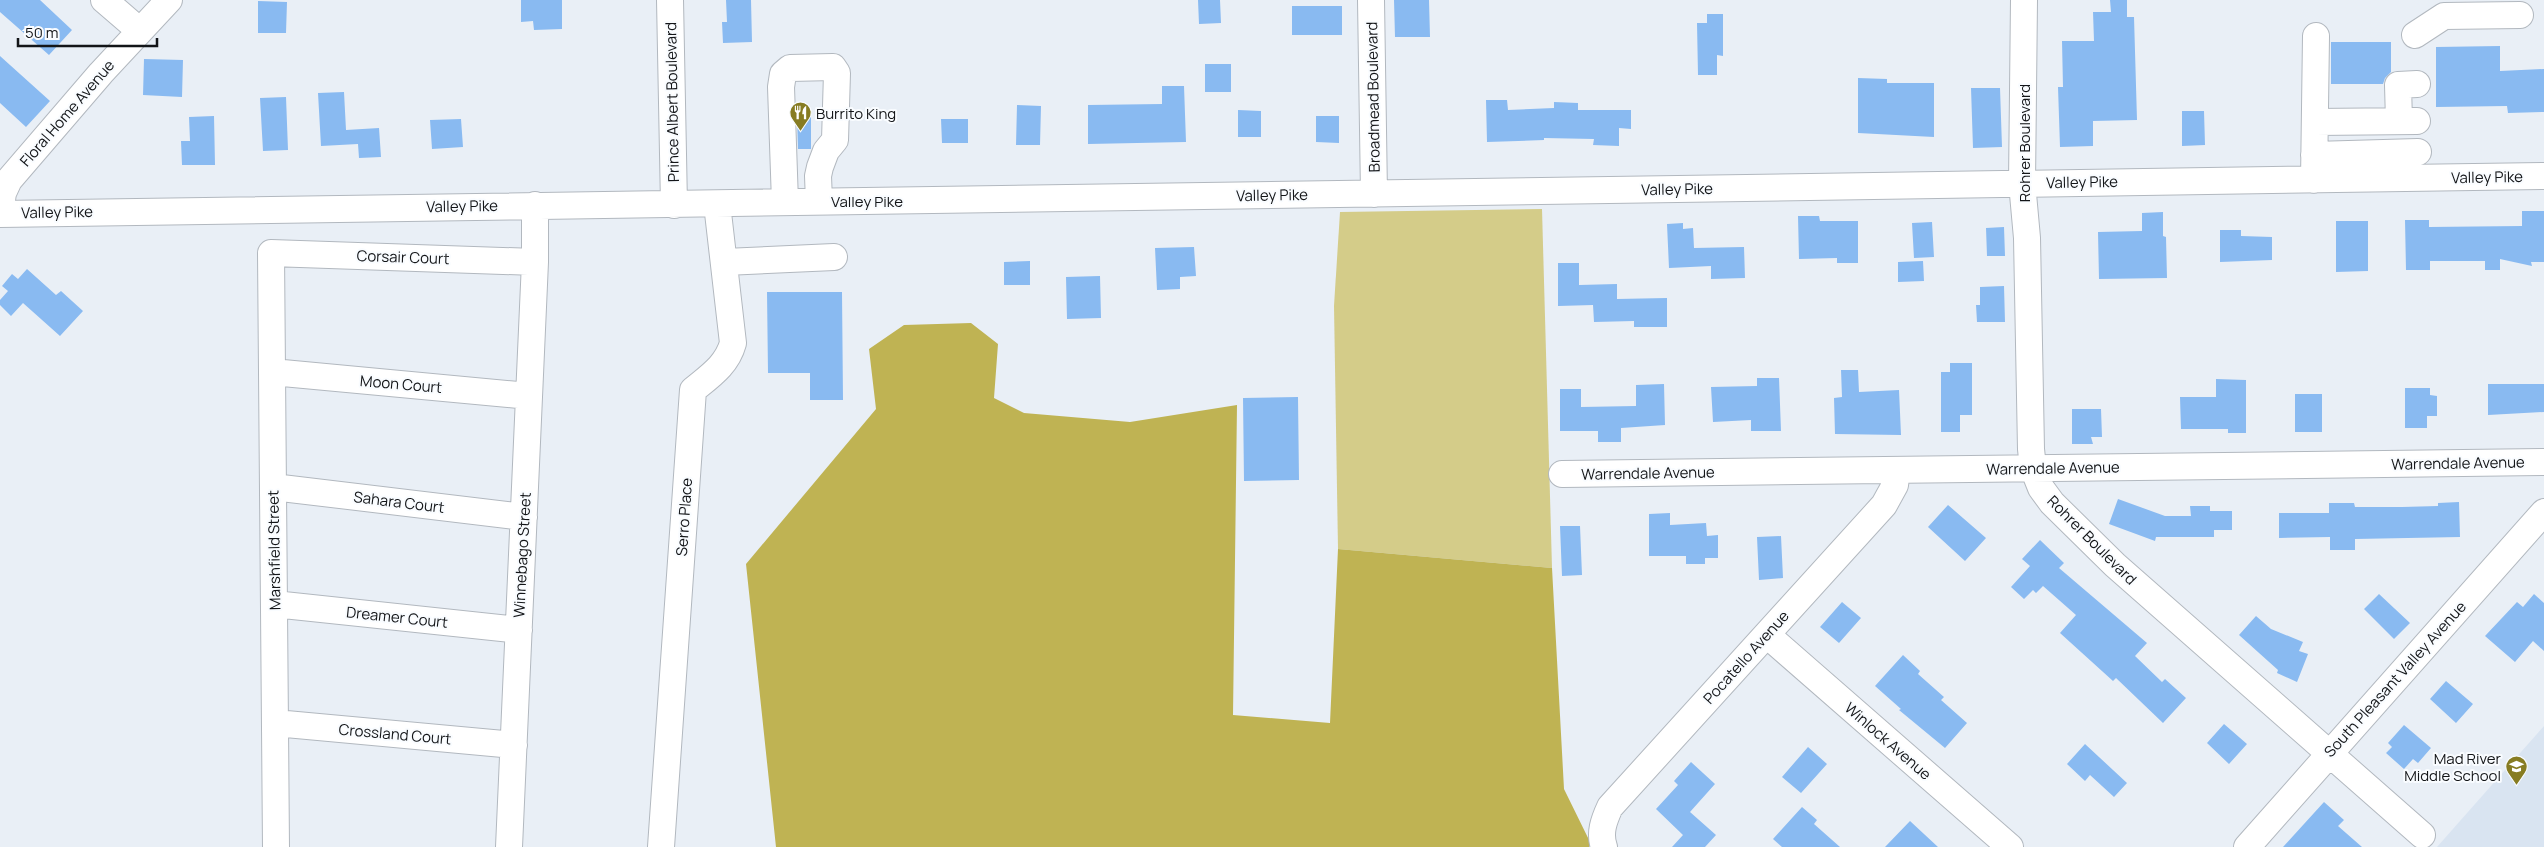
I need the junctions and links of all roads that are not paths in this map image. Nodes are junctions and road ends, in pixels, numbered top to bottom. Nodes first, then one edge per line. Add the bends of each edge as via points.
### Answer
1 (104, 0) edge
2 (169, 0) edge
3 (670, 0) edge
4 (1371, 0) edge
5 (2024, 0) edge
6 (2520, 15) dead end
7 (140, 31) junction
8 (2415, 35) dead end
9 (2316, 36) dead end
10 (2417, 84) dead end
11 (2315, 122) junction
12 (2418, 152) dead end
13 (2314, 167) junction
14 (2544, 176) edge
15 (2022, 183) junction
16 (1374, 194) junction
17 (819, 201) junction
18 (785, 202) junction
19 (674, 204) junction
20 (717, 204) junction
21 (535, 205) junction
22 (0, 213) edge
23 (271, 253) joint
24 (834, 257) dead end
25 (535, 262) junction
26 (725, 262) junction
27 (272, 372) junction
28 (529, 396) junction
29 (2544, 462) edge
30 (2033, 468) junction
31 (1897, 470) junction
32 (1562, 474) dead end
33 (273, 487) junction
34 (2544, 512) edge
35 (524, 517) junction
36 (274, 604) junction
37 (519, 630) junction
38 (1767, 635) junction
39 (275, 723) junction
40 (514, 745) junction
41 (2328, 753) junction
42 (2422, 835) dead end
43 (276, 847) edge
44 (509, 847) edge
45 (661, 847) edge
46 (1604, 847) edge
47 (2010, 847) edge
48 (2248, 847) edge

1 - 7 street
2 - 7 street, Floral Home Avenue
3 - 19 street, Prince Albert Boulevard
4 - 16 street, Broadmead Boulevard
5 - 15 street, Rohrer Boulevard
6 - 8 street via 2444,16
7 - 22 street, Floral Home Avenue via 9,180
9 - 11 street
10 - 11 street via 2398,85 2408,121
11 - 13 street
12 - 13 street
13 - 14 street, Valley Pike
13 - 15 street, Valley Pike
15 - 16 street, Valley Pike
15 - 30 street, Rohrer Boulevard via 2027,238
16 - 17 street, Valley Pike
17 - 18 street, Valley Pike
17 - 18 street via 820,167 826,150 835,140 837,73 833,67 790,68 783,74
18 - 20 street, Valley Pike
19 - 20 street, Valley Pike
19 - 21 street, Valley Pike
20 - 26 street, Serro Place
21 - 22 street, Valley Pike
21 - 25 street, Winnebago Street
23 - 25 street, Corsair Court
23 - 27 street, Marshfield Street
24 - 26 street
25 - 28 street, Winnebago Street
26 - 45 street, Serro Place via 733,343 722,366 693,390
27 - 28 street, Moon Court
27 - 33 street, Marshfield Street
28 - 35 street, Winnebago Street
29 - 30 street, Warrendale Avenue
30 - 31 street, Warrendale Avenue
30 - 41 street, Rohrer Boulevard via 2052,504 2115,565
31 - 32 street, Warrendale Avenue
31 - 38 street, Pocatello Avenue via 1895,485 1884,505
33 - 35 street, Sahara Court
33 - 36 street, Marshfield Street
34 - 41 street, South Pleasant Valley Avenue
35 - 37 street, Winnebago Street
36 - 37 street, Dreamer Court
36 - 39 street, Marshfield Street
37 - 40 street, Winnebago Street
38 - 46 street, Pocatello Avenue via 1610,807 1602,832
38 - 47 street, Winlock Avenue
39 - 40 street, Crossland Court
39 - 43 street, Marshfield Street
40 - 44 street, Winnebago Street
41 - 42 street, Rohrer Boulevard
41 - 48 street, South Pleasant Valley Avenue

